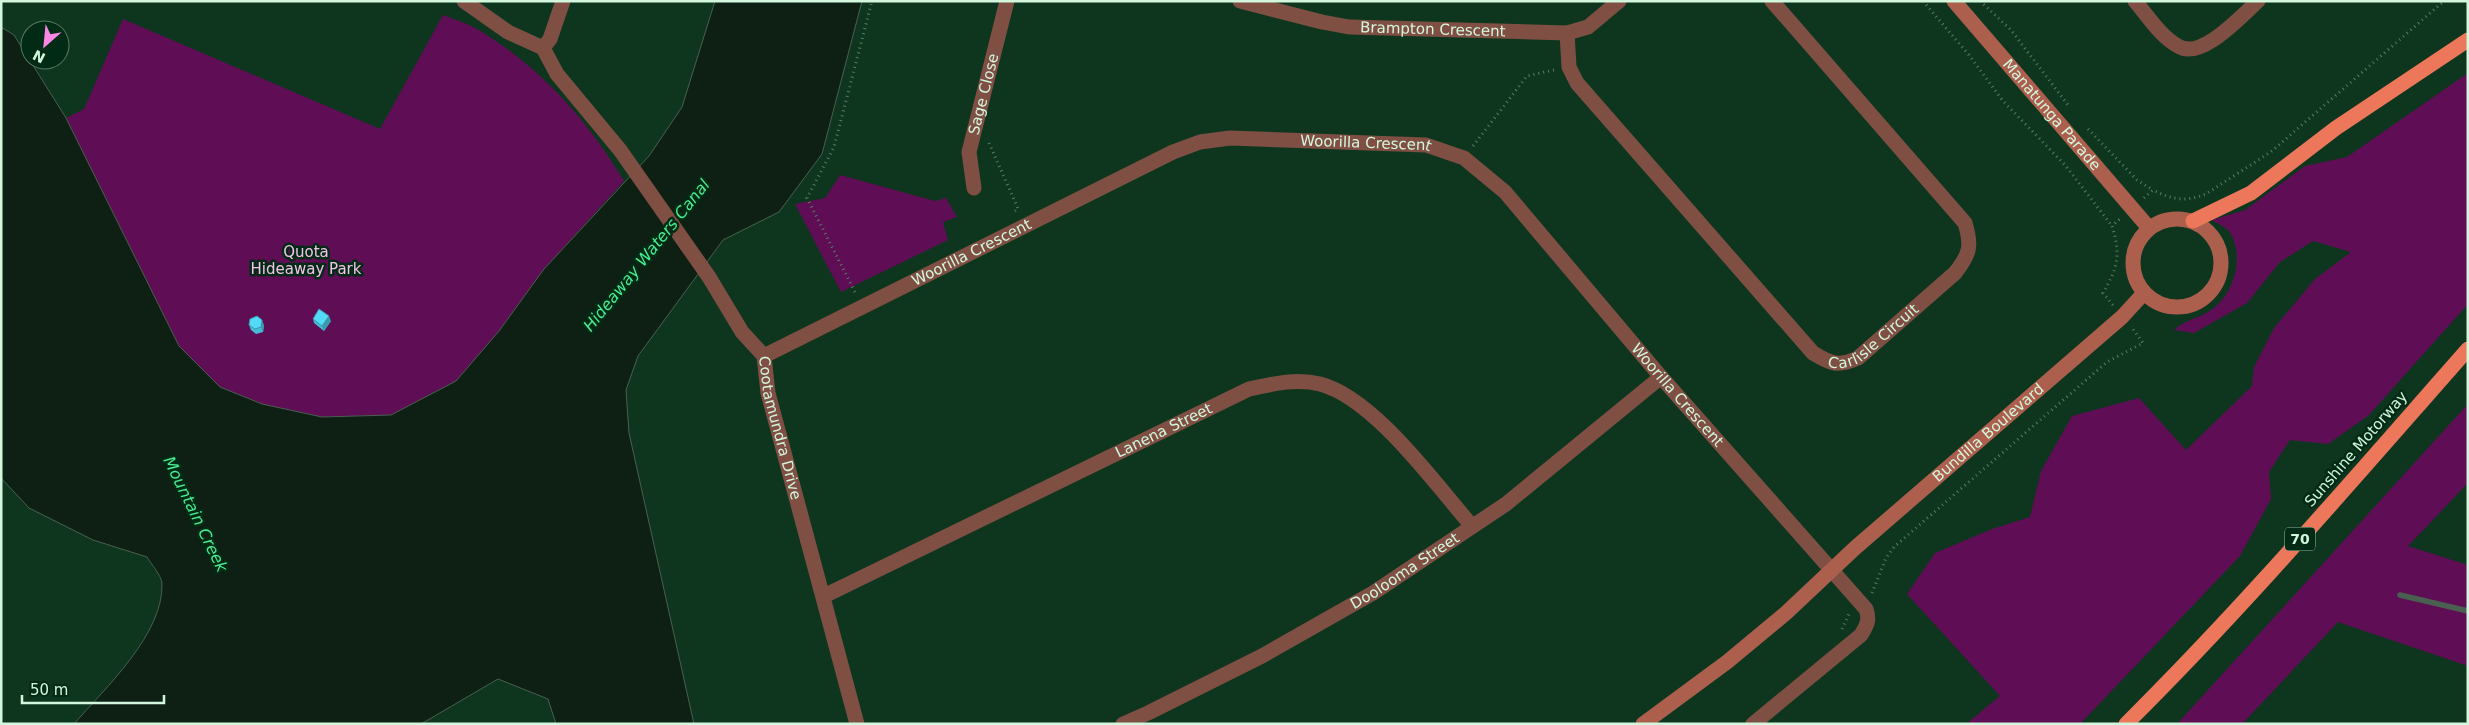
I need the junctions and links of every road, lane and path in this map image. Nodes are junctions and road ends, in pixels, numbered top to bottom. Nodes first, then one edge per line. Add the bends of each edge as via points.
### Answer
1 (464, 1) edge
2 (563, 1) edge
3 (872, 1) edge
4 (1007, 1) edge
5 (1240, 1) edge
6 (1619, 1) edge
7 (1772, 1) edge
8 (1923, 1) edge
9 (1954, 1) edge
10 (1980, 1) edge
11 (2135, 1) edge
12 (2258, 1) edge
13 (2444, 1) edge
14 (1567, 33) junction
15 (2468, 40) edge
16 (543, 48) junction
17 (1569, 67) junction
18 (2074, 113) dead end
19 (2086, 126) dead end
20 (988, 137) dead end
21 (1464, 158) junction
22 (974, 188) dead end
23 (2153, 190) junction
24 (2148, 194) dead end
25 (1018, 210) dead end
26 (2118, 221) dead end
27 (2193, 221) junction
28 (2112, 226) junction
29 (2149, 228) junction
30 (2144, 293) junction
31 (2108, 300) dead end
32 (861, 306) junction
33 (2137, 335) dead end
34 (2468, 349) edge
35 (764, 356) junction
36 (1661, 377) junction
37 (1472, 526) junction
38 (1832, 569) junction
39 (1872, 593) dead end
40 (824, 596) junction
41 (857, 724) edge
42 (1123, 724) edge
43 (1643, 724) edge
44 (1752, 724) edge
45 (2126, 724) edge

1 - 16 street via 508,32
2 - 16 street via 550,39
3 - 32 path via 834,147 807,198
4 - 22 street, Sage Close via 969,152
5 - 14 street, Brampton Crescent via 1349,27
6 - 14 street, Brampton Crescent via 1588,27
7 - 17 street, Carlisle Circuit via 1965,223 1970,242 1966,260 1955,273 1858,358 1844,364 1828,362 1813,353 1576,83
8 - 28 path via 1969,54 2003,101 2064,165
9 - 29 street, Manatunga Parade
10 - 18 path via 2011,30
11 - 12 street via 2179,48 2194,49 2209,43
13 - 23 path via 2272,151 2206,194 2187,200 2173,199
14 - 17 street, Carlisle Circuit
15 - 27 highway via 2336,128 2251,193
16 - 35 street, Cootamundra Drive via 557,74 620,150 709,277 742,332
17 - 21 path via 1527,76
19 - 23 path via 2136,180
20 - 25 path via 991,151
21 - 32 street, Woorilla Crescent via 1426,145 1230,138 1200,142 1173,152
21 - 36 street, Woorilla Crescent via 1506,192
23 - 24 path
26 - 28 path
27 - 29 street via 2163,220
27 - 30 street via 2216,242 2221,255 2221,271 2216,286 2206,298 2189,306 2173,308 2156,303
28 - 31 path via 2118,246 2117,267 2103,293
29 - 30 street via 2134,250 2132,266
30 - 38 street, Bundilla Boulevard via 2122,317
32 - 35 street, Woorilla Crescent
33 - 39 path via 2143,343 2107,362 1894,547
34 - 45 highway, Sunshine Motorway / 70 via 2229,617
35 - 40 street, Cootamundra Drive via 768,393
36 - 37 street, Doolooma Street via 1506,504
36 - 38 street, Woorilla Crescent
37 - 40 street, Lanena Street via 1380,421 1355,401 1320,384 1282,381 1249,389
37 - 42 street, Doolooma Street via 1356,602 1262,656
38 - 43 street, Bundilla Boulevard via 1786,614
38 - 44 street via 1866,609 1868,623 1850,644
40 - 41 street, Cootamundra Drive

